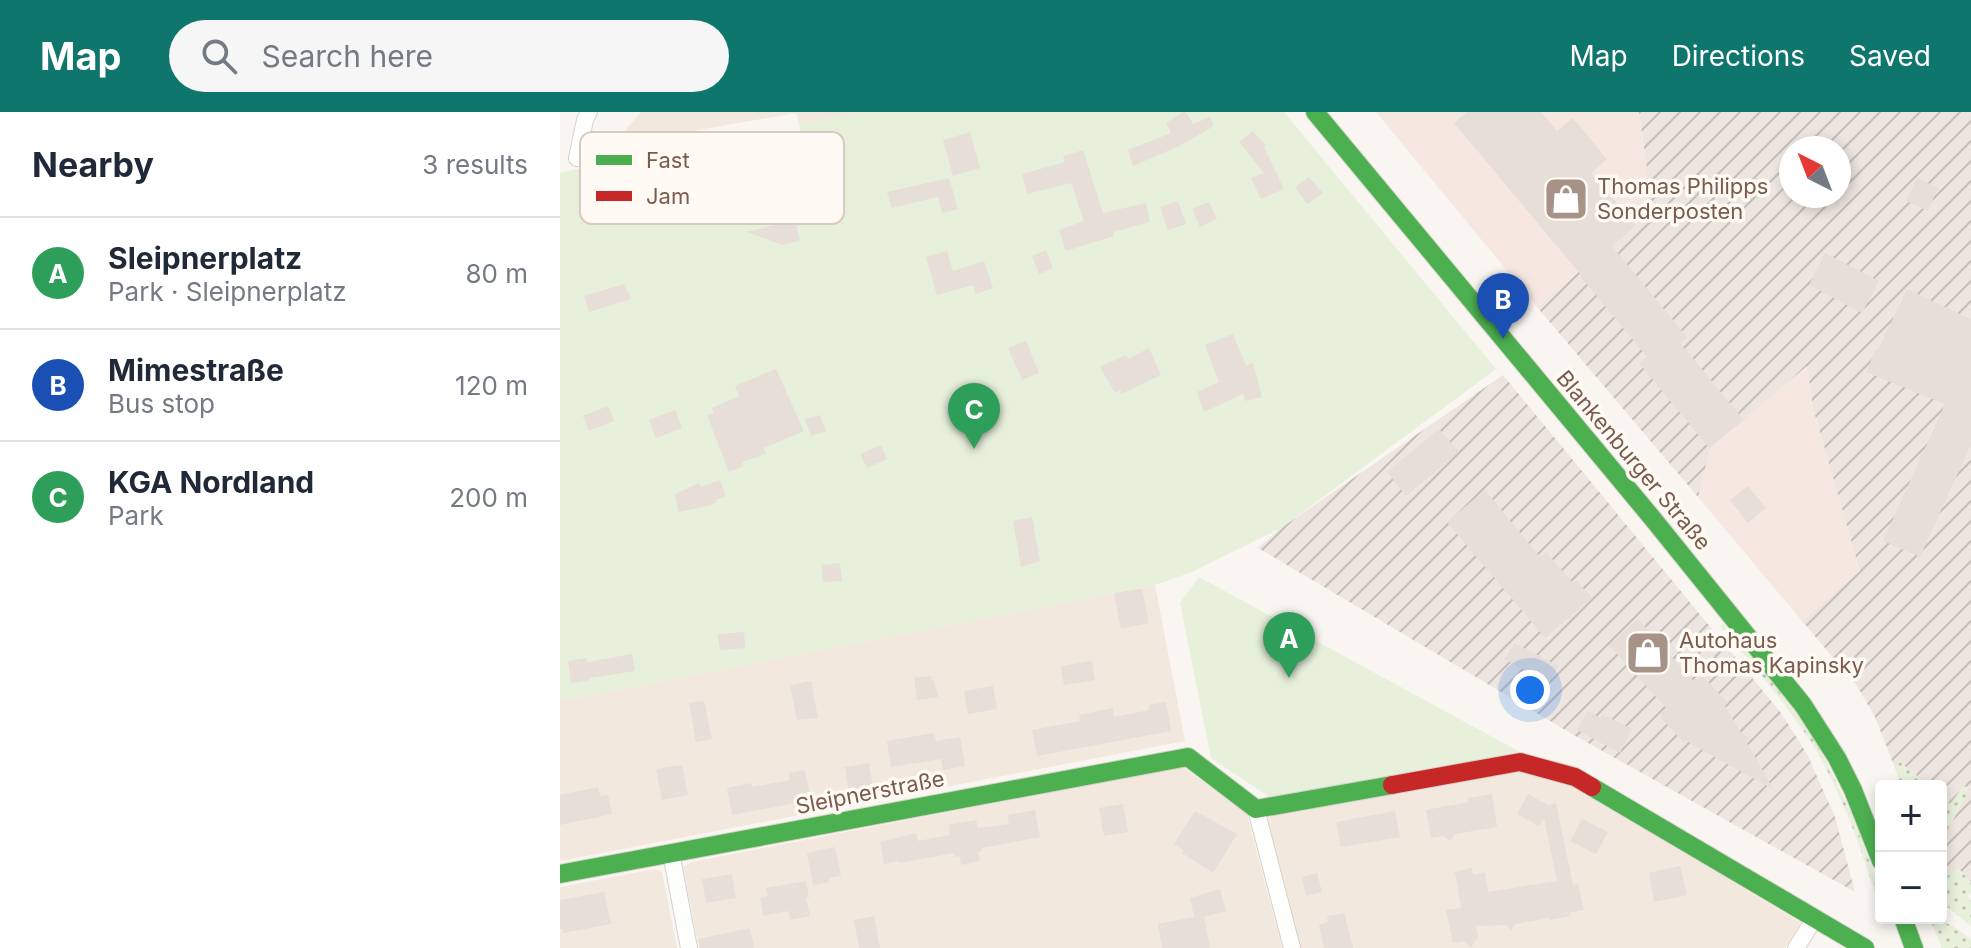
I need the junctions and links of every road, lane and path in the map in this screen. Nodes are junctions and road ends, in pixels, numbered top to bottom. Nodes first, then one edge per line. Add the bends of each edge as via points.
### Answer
1 (589, 112) edge
2 (1315, 112) edge
3 (582, 132) edge
4 (580, 144) edge
5 (577, 158) dead end
6 (1256, 809) junction
7 (1877, 852) edge
8 (671, 853) junction
9 (560, 874) edge
10 (1815, 918) junction
11 (1905, 924) edge
12 (689, 948) edge
13 (1292, 948) edge
14 (1796, 948) edge
15 (1865, 948) edge
16 (1914, 948) edge

1 - 3 street
2 - 7 street, Blankenburger Straße via 1785,681 1837,758
4 - 5 street
6 - 8 street, Sleipnerstraße via 1188,757
6 - 10 street via 1520,762 1575,777
6 - 13 street
8 - 9 street, Sleipnerstraße
8 - 12 street
10 - 14 street
10 - 15 street
11 - 16 street

